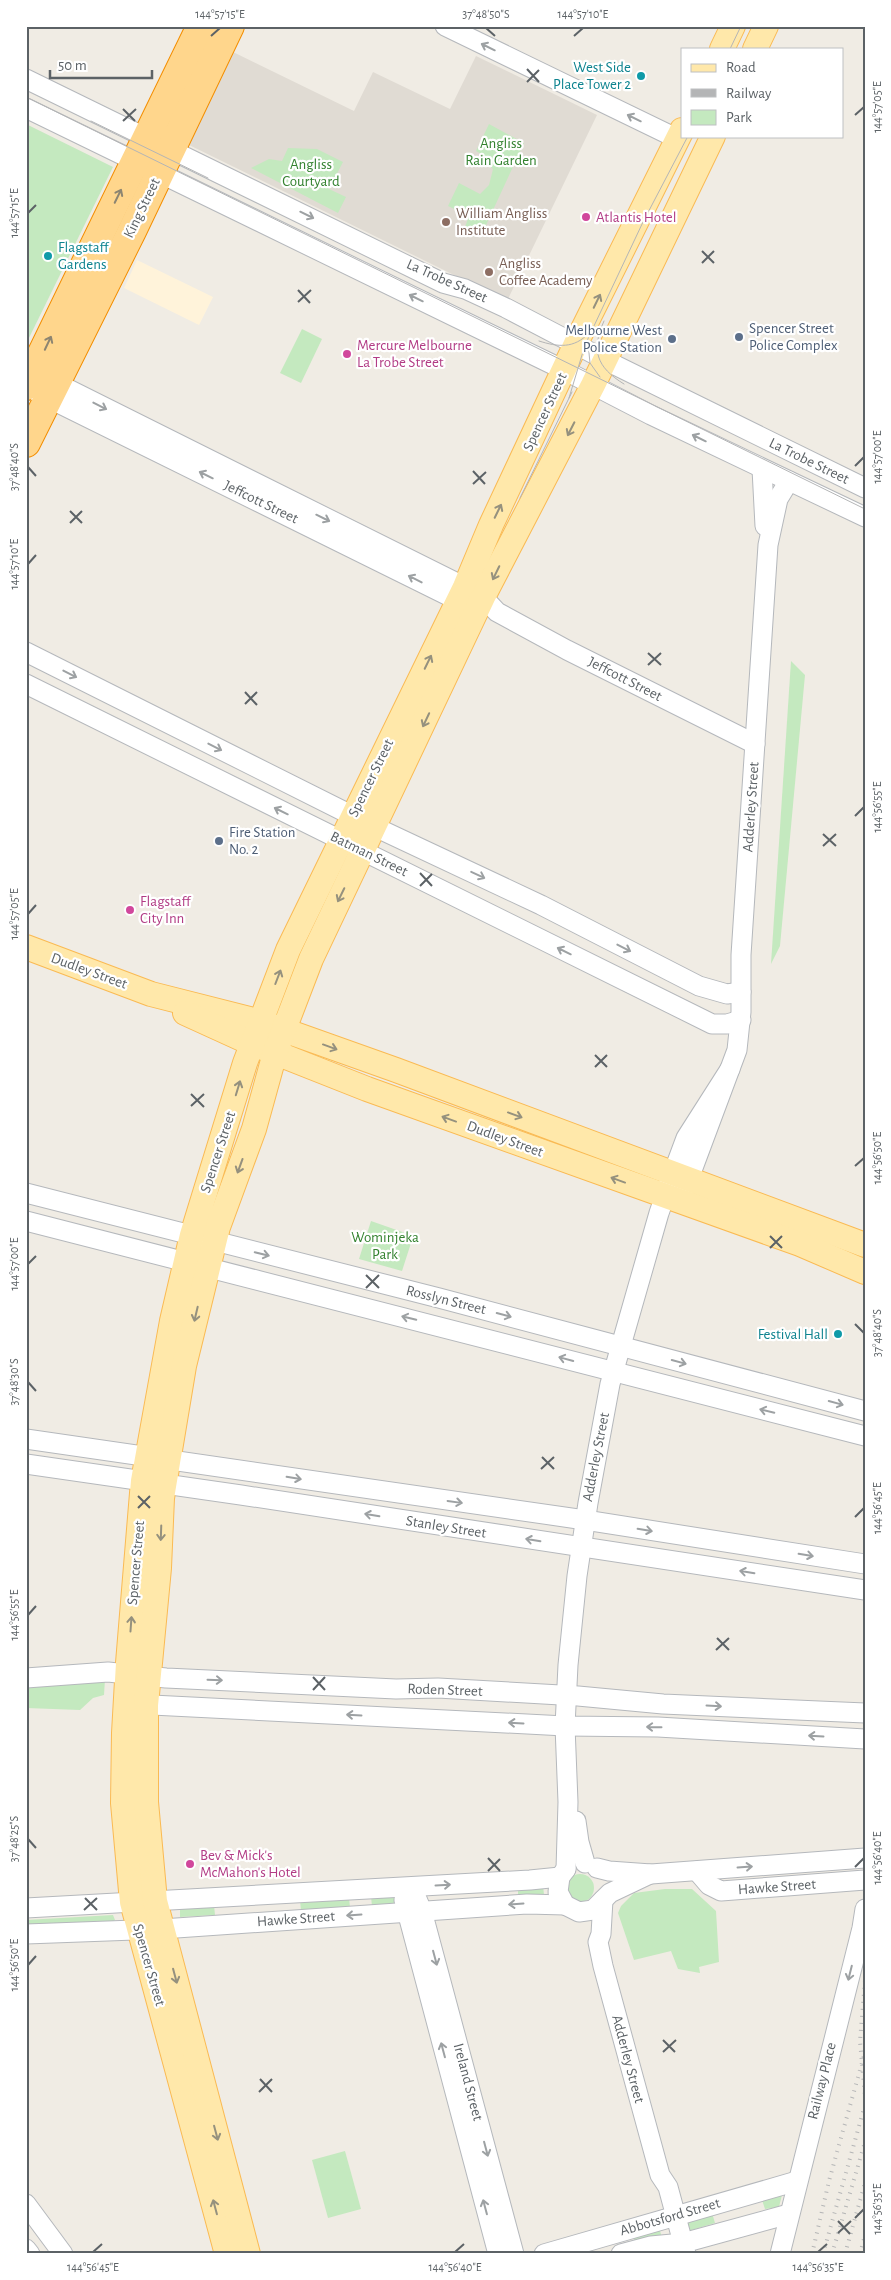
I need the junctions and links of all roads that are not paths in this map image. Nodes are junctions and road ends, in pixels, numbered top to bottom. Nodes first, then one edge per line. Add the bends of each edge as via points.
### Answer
1 (200, 26) edge
2 (230, 26) edge
3 (445, 26) edge
4 (733, 26) edge
5 (766, 26) edge
6 (722, 48) edge
7 (755, 48) edge
8 (26, 79) edge
9 (26, 108) edge
10 (680, 134) edge
11 (147, 137) junction
12 (692, 138) edge
13 (709, 144) edge
14 (171, 149) junction
15 (135, 161) junction
16 (160, 173) junction
17 (90, 284) junction
18 (576, 345) junction
19 (605, 360) junction
20 (564, 370) junction
21 (38, 385) edge
22 (593, 385) junction
23 (26, 443) edge
24 (762, 469) junction
25 (792, 482) junction
26 (865, 488) edge
27 (865, 517) edge
28 (768, 545) junction
29 (476, 601) junction
30 (26, 652) edge
31 (26, 684) edge
32 (116, 697) junction
33 (104, 723) junction
34 (184, 731) junction
35 (755, 744) junction
36 (173, 757) junction
37 (241, 760) junction
38 (379, 761) junction
39 (401, 772) junction
40 (229, 785) junction
41 (352, 815) junction
42 (375, 827) junction
43 (403, 840) junction
44 (340, 841) junction
45 (363, 852) junction
46 (444, 859) junction
47 (391, 865) junction
48 (500, 885) junction
49 (432, 886) junction
50 (486, 913) junction
51 (26, 947) edge
52 (288, 950) junction
53 (311, 959) junction
54 (741, 992) junction
55 (740, 1020) junction
56 (284, 1030) junction
57 (257, 1033) junction
58 (275, 1053) junction
59 (228, 1122) junction
60 (254, 1130) junction
61 (681, 1176) junction
62 (26, 1193) edge
63 (672, 1199) junction
64 (26, 1221) edge
65 (192, 1235) junction
66 (215, 1241) junction
67 (865, 1245) edge
68 (196, 1263) junction
69 (865, 1272) edge
70 (626, 1348) junction
71 (620, 1373) junction
72 (865, 1411) edge
73 (865, 1436) edge
74 (26, 1439) edge
75 (157, 1458) junction
76 (26, 1464) edge
77 (154, 1483) junction
78 (591, 1521) junction
79 (587, 1549) junction
80 (865, 1564) edge
81 (135, 1567) junction
82 (159, 1568) junction
83 (865, 1590) edge
84 (138, 1675) junction
85 (26, 1678) edge
86 (180, 1679) junction
87 (572, 1696) junction
88 (136, 1704) junction
89 (179, 1706) junction
90 (865, 1713) edge
91 (571, 1726) junction
92 (865, 1739) edge
93 (865, 1858) edge
94 (591, 1866) junction
95 (697, 1871) junction
96 (563, 1873) junction
97 (651, 1874) junction
98 (865, 1880) edge
99 (406, 1887) junction
100 (247, 1896) junction
101 (604, 1898) junction
102 (155, 1901) junction
103 (132, 1902) junction
104 (26, 1908) edge
105 (572, 1909) junction
106 (865, 1909) edge
107 (415, 1911) junction
108 (249, 1922) junction
109 (151, 1929) junction
110 (26, 1934) edge
111 (598, 1942) junction
112 (797, 2181) junction
113 (26, 2204) edge
114 (789, 2214) junction
115 (670, 2217) junction
116 (236, 2245) edge
117 (26, 2249) edge
118 (679, 2249) edge
119 (30, 2254) edge
120 (63, 2254) edge
121 (498, 2254) edge
122 (514, 2254) edge
123 (544, 2254) edge
124 (621, 2254) edge
125 (780, 2254) edge

1 - 11 highway, King Street
2 - 14 highway, King Street
10 -> 3 street
4 - 6 main road
5 - 7 main road
8 - 11 street, La Trobe Street
9 - 15 street, La Trobe Street
18 -> 10 main road, Spencer Street
11 - 14 street, La Trobe Street
11 - 15 highway, King Street
12 - 13 main road
13 - 19 main road, Spencer Street
14 - 16 highway, King Street
14 -> 18 street, La Trobe Street via 443,283 506,308
15 - 16 street, La Trobe Street
17 -> 15 highway, King Street
16 - 17 highway, King Street
20 -> 16 street, La Trobe Street
17 - 21 highway, King Street
18 - 19 street, La Trobe Street
18 - 20 main road, Spencer Street
19 - 22 main road, Spencer Street
19 - 26 street, La Trobe Street
20 - 22 street, La Trobe Street
29 -> 20 main road, Spencer Street via 491,525
21 - 23 highway, King Street
21 - 29 street, Jeffcott Street
24 -> 22 street, La Trobe Street
22 -> 29 main road, Spencer Street
24 - 25 street, La Trobe Street
24 - 28 street, Adderley Street
25 - 27 street, La Trobe Street
25 - 28 street, Adderley Street via 778,499
28 - 35 street, Adderley Street
29 - 35 street, Jeffcott Street
38 -> 29 main road, Spencer Street
29 -> 39 main road, Spencer Street
30 -> 32 street, Batman Street
31 - 33 street, Batman Street
32 - 33 street
32 - 34 street, Batman Street
33 - 36 street, Batman Street
34 - 36 street
34 -> 37 street, Batman Street
35 - 54 street, Adderley Street
36 - 40 street, Batman Street
37 - 40 street
37 - 41 street, Batman Street
38 - 39 main road
38 - 41 main road, Spencer Street
39 - 42 main road, Spencer Street
44 -> 40 street, Batman Street
41 - 42 street, Batman Street
41 - 44 main road, Spencer Street
42 - 43 street, Batman Street
42 - 45 main road, Spencer Street
43 - 46 street, Batman Street
43 - 47 street
44 - 45 street, Batman Street
44 - 52 main road, Spencer Street
45 - 47 street, Batman Street
45 -> 53 main road, Spencer Street
46 -> 48 street, Batman Street
46 - 49 street
47 - 49 street, Batman Street
48 - 50 street
48 -> 54 street, Batman Street via 699,986 727,994
49 - 50 street, Batman Street
55 -> 50 street, Batman Street via 712,1024
51 - 57 main road, Dudley Street
52 - 53 main road
57 -> 52 main road, Spencer Street
53 - 56 main road, Spencer Street
54 - 55 street, Adderley Street
55 - 61 street, Adderley Street via 737,1050 730,1069 686,1138
56 - 57 main road, Dudley Street
56 - 58 main road, Spencer Street
56 -> 61 main road, Dudley Street
57 - 58 main road, Dudley Street
59 -> 57 main road, Spencer Street
58 - 60 main road, Spencer Street
63 -> 58 main road, Dudley Street
59 - 60 main road
59 - 65 main road, Spencer Street
60 -> 66 main road, Spencer Street
61 - 63 street, Adderley Street
61 - 67 main road, Dudley Street
62 - 65 street, Rosslyn Street
63 - 69 main road, Dudley Street via 800,1244
63 - 70 street, Adderley Street
64 - 68 street, Rosslyn Street
65 - 66 street, Rosslyn Street
65 - 68 main road, Spencer Street
66 - 68 main road, Spencer Street
66 -> 70 street, Rosslyn Street
71 -> 68 street, Rosslyn Street
68 - 75 main road, Spencer Street
70 - 71 street, Adderley Street
70 -> 72 street, Rosslyn Street
73 -> 71 street, Rosslyn Street
71 - 78 street, Adderley Street
74 - 75 street, Stanley Street
75 - 77 main road, Spencer Street
75 -> 78 street, Stanley Street
76 - 77 street, Stanley Street
79 -> 77 street, Stanley Street
77 - 81 main road, Spencer Street
77 -> 82 main road, Spencer Street
78 - 79 street, Adderley Street
78 -> 80 street, Stanley Street
83 -> 79 street, Stanley Street
79 - 87 street, Adderley Street
81 - 82 main road
84 -> 81 main road, Spencer Street
82 - 84 main road, Spencer Street
84 - 85 street, Roden Street via 79,1673
84 - 86 street, Roden Street
84 - 88 main road, Spencer Street
86 -> 87 street, Roden Street
86 - 89 street
87 -> 90 street, Roden Street via 663,1704
87 - 91 street, Adderley Street
88 - 89 street, Roden Street
88 - 102 main road, Spencer Street
88 - 103 main road, Spencer Street via 123,1803
91 -> 89 street, Roden Street
92 -> 91 street, Roden Street via 658,1727
91 - 94 street, Adderley Street via 577,1835
91 - 96 street, Adderley Street
95 -> 93 street, Hawke Street
94 - 96 street via 571,1865
94 - 97 street, Hawke Street via 609,1871
94 - 101 street via 606,1884
95 - 97 street, Hawke Street
95 - 98 street, Hawke Street via 712,1887 721,1891
99 -> 96 street, Hawke Street
96 - 105 street via 558,1892
97 - 101 street, Hawke Street
99 - 100 street, Hawke Street
99 - 107 street
100 - 102 street, Hawke Street
100 - 108 street
101 - 105 street via 593,1910
101 - 111 street, Adderley Street
102 - 103 street, Hawke Street
102 - 109 main road, Spencer Street
103 - 104 street, Hawke Street
103 - 109 main road, Spencer Street
105 -> 107 street, Hawke Street via 527,1904
105 - 111 street, Adderley Street
106 -> 112 street, Railway Place
107 -> 108 street, Hawke Street
121 -> 107 street, Ireland Street
107 -> 122 street, Ireland Street
108 - 109 street, Hawke Street
109 - 110 street, Hawke Street
109 - 116 main road, Spencer Street
111 - 115 street, Adderley Street via 660,2175 668,2187
112 - 114 street, Railway Place
112 - 115 street, Abbotsford Street
113 - 120 street
114 - 118 street, Abbotsford Street
114 - 125 street, Railway Place
115 - 118 street, Adderley Street
115 - 123 street, Abbotsford Street
117 - 119 street
118 - 124 street, Abbotsford Street via 651,2246

